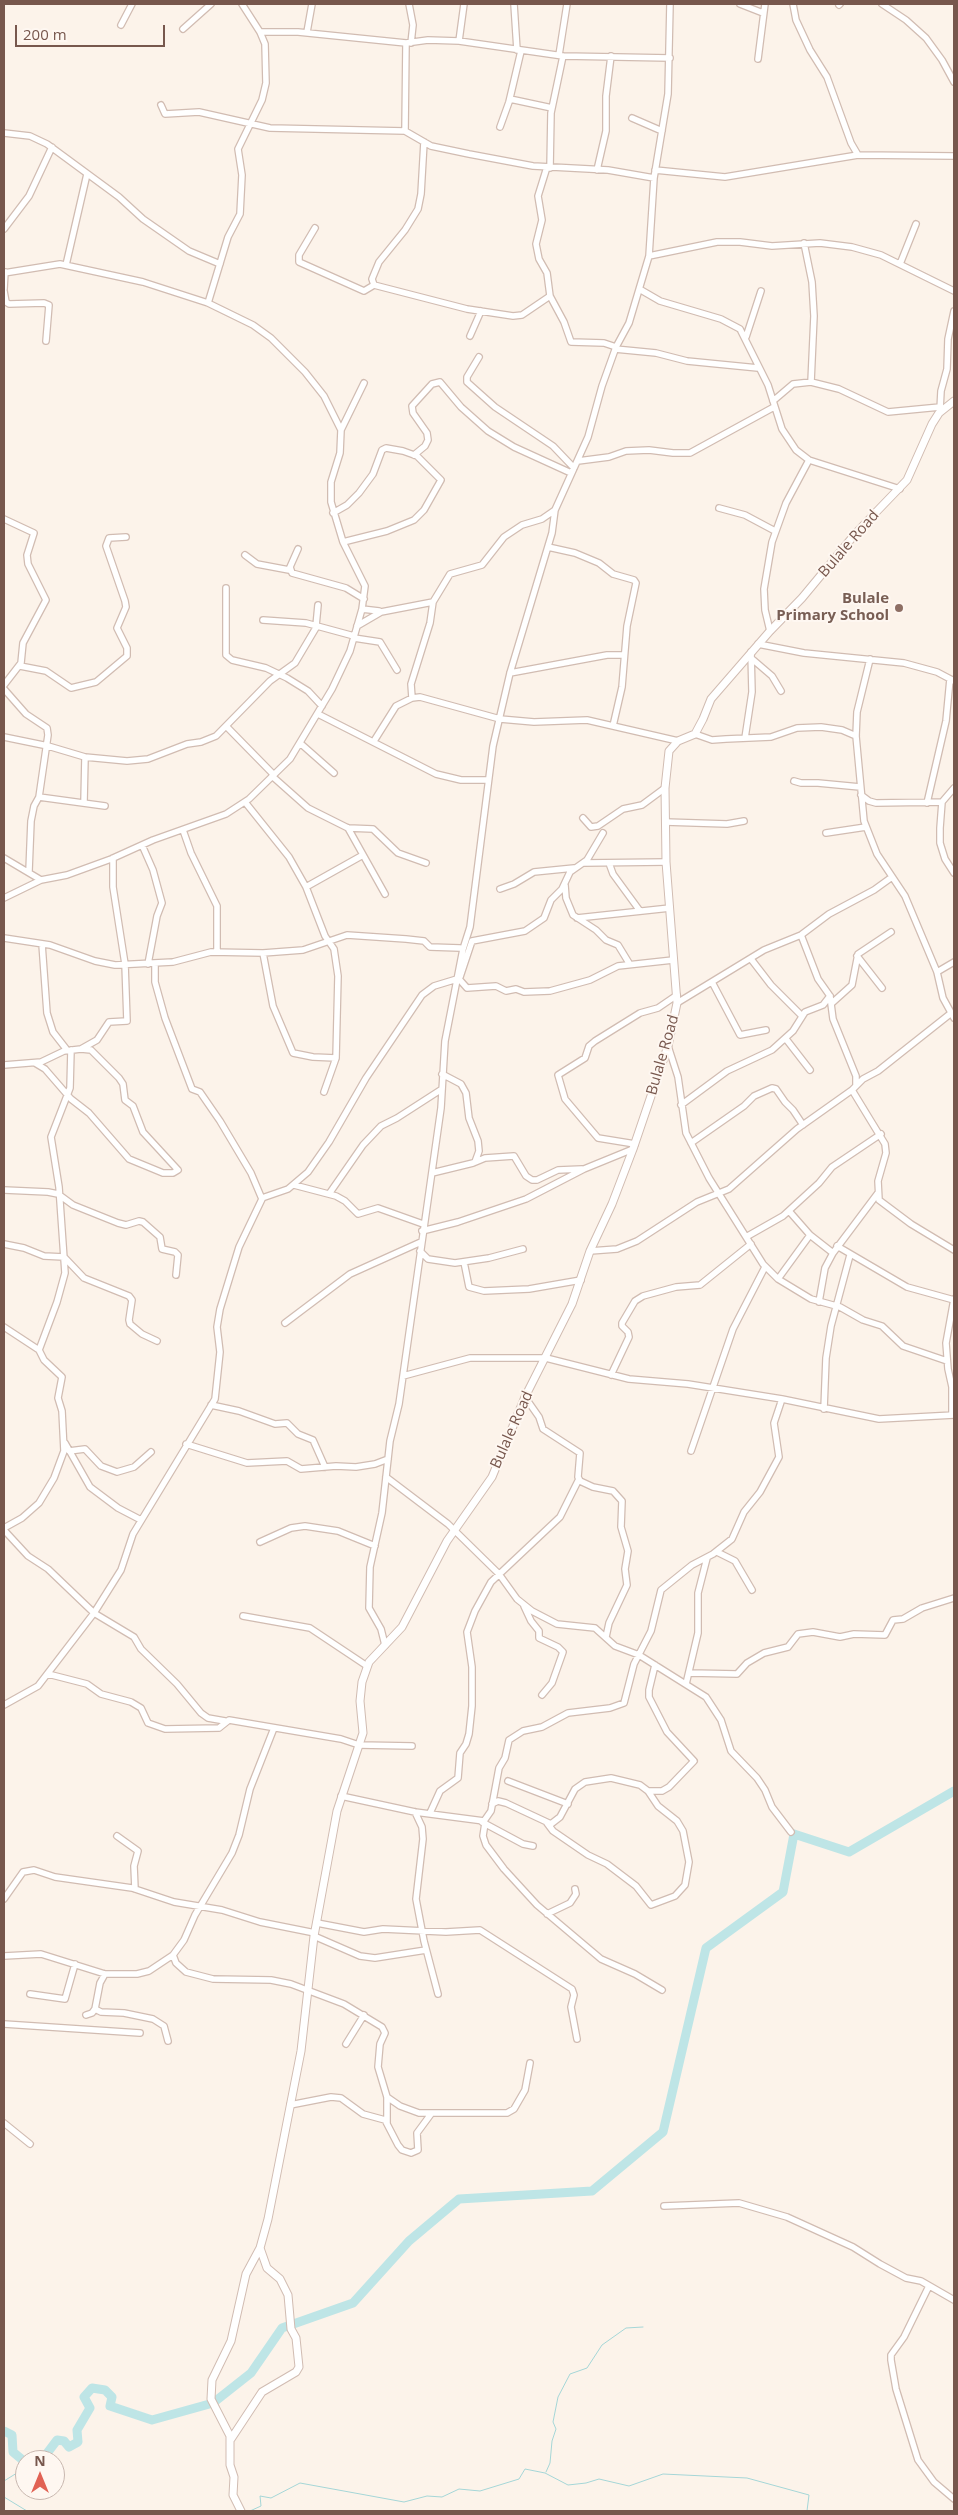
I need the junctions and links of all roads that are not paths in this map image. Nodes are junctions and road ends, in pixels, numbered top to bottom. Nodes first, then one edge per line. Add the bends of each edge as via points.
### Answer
1 (132, 4) edge
2 (211, 4) edge
3 (242, 4) edge
4 (312, 4) edge
5 (409, 4) edge
6 (464, 4) edge
7 (514, 4) edge
8 (567, 4) edge
9 (670, 4) edge
10 (740, 4) edge
11 (764, 4) edge
12 (793, 4) edge
13 (882, 4) edge
14 (763, 13) junction
15 (122, 25) dead end
16 (183, 29) dead end
17 (260, 32) junction
18 (307, 32) junction
19 (459, 41) junction
20 (409, 43) junction
21 (519, 51) junction
22 (561, 56) junction
23 (611, 56) junction
24 (670, 58) junction
25 (758, 59) dead end
26 (954, 82) edge
27 (510, 99) junction
28 (160, 106) dead end
29 (552, 108) junction
30 (632, 118) dead end
31 (251, 124) junction
32 (500, 126) dead end
33 (405, 130) junction
34 (662, 131) junction
35 (4, 133) edge
36 (424, 142) junction
37 (52, 147) junction
38 (858, 155) junction
39 (954, 156) edge
40 (549, 167) junction
41 (597, 170) junction
42 (655, 170) junction
43 (87, 174) junction
44 (654, 178) junction
45 (916, 224) dead end
46 (315, 228) dead end
47 (4, 229) edge
48 (804, 243) junction
49 (649, 256) junction
50 (220, 264) junction
51 (900, 264) junction
52 (66, 265) junction
53 (4, 273) edge
54 (374, 285) junction
55 (4, 290) edge
56 (640, 290) junction
57 (761, 291) dead end
58 (954, 291) edge
59 (550, 296) junction
60 (208, 303) junction
61 (481, 311) junction
62 (954, 311) edge
63 (470, 336) dead end
64 (746, 337) junction
65 (46, 341) dead end
66 (616, 348) junction
67 (479, 357) dead end
68 (758, 368) junction
69 (811, 382) junction
70 (364, 383) dead end
71 (954, 401) edge
72 (773, 404) junction
73 (940, 410) junction
74 (341, 430) junction
75 (414, 455) junction
76 (809, 460) junction
77 (578, 462) junction
78 (573, 471) junction
79 (900, 489) junction
80 (719, 508) dead end
81 (555, 510) junction
82 (333, 513) junction
83 (4, 519) edge
84 (775, 531) junction
85 (126, 537) dead end
86 (343, 542) junction
87 (548, 547) junction
88 (298, 549) dead end
89 (245, 555) dead end
90 (289, 570) junction
91 (226, 588) dead end
92 (364, 599) junction
93 (433, 602) junction
94 (318, 605) dead end
95 (362, 609) junction
96 (381, 612) junction
97 (264, 620) dead end
98 (317, 626) junction
99 (357, 626) junction
100 (770, 631) junction
101 (354, 637) junction
102 (758, 644) junction
103 (623, 655) junction
104 (751, 655) junction
105 (870, 658) junction
106 (20, 666) junction
107 (397, 670) dead end
108 (510, 672) junction
109 (280, 674) junction
110 (952, 680) edge
111 (4, 687) edge
112 (781, 691) dead end
113 (412, 698) junction
114 (322, 706) junction
115 (318, 714) junction
116 (500, 719) junction
117 (226, 726) junction
118 (613, 726) junction
119 (695, 734) junction
120 (856, 736) junction
121 (4, 737) edge
122 (745, 738) junction
123 (374, 741) junction
124 (678, 741) junction
125 (300, 743) junction
126 (48, 746) junction
127 (85, 757) junction
128 (334, 773) dead end
129 (273, 776) junction
130 (488, 780) junction
131 (794, 781) dead end
132 (860, 787) junction
133 (665, 788) junction
134 (954, 788) edge
135 (861, 794) junction
136 (39, 797) junction
137 (84, 802) junction
138 (245, 802) junction
139 (927, 802) junction
140 (942, 802) junction
141 (105, 806) dead end
142 (584, 818) dead end
143 (744, 821) dead end
144 (665, 822) junction
145 (866, 827) junction
146 (348, 828) junction
147 (183, 830) junction
148 (826, 833) dead end
149 (603, 834) dead end
150 (142, 845) junction
151 (363, 855) junction
152 (4, 858) edge
153 (113, 858) junction
154 (666, 862) junction
155 (584, 863) junction
156 (609, 863) junction
157 (426, 864) dead end
158 (574, 868) junction
159 (29, 871) junction
160 (954, 873) edge
161 (892, 877) junction
162 (41, 880) junction
163 (565, 885) junction
164 (306, 887) junction
165 (500, 889) dead end
166 (385, 894) dead end
167 (4, 898) edge
168 (670, 908) junction
169 (640, 911) junction
170 (576, 918) junction
171 (891, 932) dead end
172 (801, 935) junction
173 (4, 938) edge
174 (328, 941) junction
175 (42, 944) junction
176 (460, 948) dead end
177 (217, 952) junction
178 (263, 953) junction
179 (857, 956) junction
180 (751, 959) junction
181 (673, 960) junction
182 (954, 962) edge
183 (629, 963) junction
184 (125, 964) junction
185 (152, 964) junction
186 (937, 972) junction
187 (458, 979) junction
188 (712, 982) junction
189 (882, 988) dead end
190 (676, 995) junction
191 (830, 996) junction
192 (677, 1003) junction
193 (832, 1003) junction
194 (802, 1016) junction
195 (952, 1016) edge
196 (766, 1030) dead end
197 (786, 1039) junction
198 (668, 1046) junction
199 (81, 1048) junction
200 (69, 1050) junction
201 (336, 1058) junction
202 (35, 1063) junction
203 (4, 1065) edge
204 (810, 1070) dead end
205 (442, 1074) junction
206 (854, 1088) junction
207 (442, 1089) junction
208 (324, 1092) dead end
209 (67, 1094) junction
210 (681, 1105) junction
211 (803, 1125) junction
212 (881, 1134) junction
213 (691, 1143) junction
214 (634, 1147) junction
215 (475, 1162) junction
216 (584, 1169) junction
217 (432, 1173) junction
218 (294, 1185) junction
219 (4, 1190) edge
220 (718, 1192) junction
221 (878, 1193) junction
222 (58, 1194) junction
223 (329, 1194) junction
224 (262, 1198) junction
225 (789, 1212) junction
226 (423, 1228) junction
227 (810, 1235) junction
228 (746, 1236) junction
229 (421, 1242) junction
230 (4, 1244) edge
231 (750, 1244) junction
232 (837, 1246) junction
233 (523, 1249) dead end
234 (954, 1250) edge
235 (420, 1251) junction
236 (590, 1251) junction
237 (833, 1253) junction
238 (850, 1256) junction
239 (64, 1257) junction
240 (464, 1262) junction
241 (765, 1267) junction
242 (176, 1275) dead end
243 (778, 1279) junction
244 (581, 1280) junction
245 (954, 1300) edge
246 (819, 1302) junction
247 (834, 1306) junction
248 (285, 1323) dead end
249 (4, 1327) edge
250 (157, 1341) dead end
251 (39, 1350) junction
252 (546, 1358) junction
253 (946, 1361) junction
254 (611, 1375) junction
255 (403, 1376) junction
256 (713, 1388) junction
257 (525, 1397) junction
258 (782, 1399) junction
259 (211, 1405) junction
260 (824, 1408) junction
261 (953, 1415) edge
262 (65, 1443) junction
263 (186, 1444) junction
264 (68, 1451) junction
265 (691, 1451) dead end
266 (151, 1452) dead end
267 (388, 1459) junction
268 (325, 1467) junction
269 (386, 1477) junction
270 (579, 1479) junction
271 (141, 1520) junction
272 (4, 1529) edge
273 (454, 1532) junction
274 (260, 1542) dead end
275 (375, 1546) junction
276 (717, 1552) junction
277 (707, 1558) junction
278 (500, 1574) junction
279 (752, 1590) dead end
280 (954, 1598) edge
281 (524, 1606) junction
282 (94, 1613) junction
283 (243, 1616) dead end
284 (606, 1637) junction
285 (385, 1645) junction
286 (639, 1656) junction
287 (655, 1665) junction
288 (368, 1666) junction
289 (690, 1673) junction
290 (48, 1674) junction
291 (686, 1684) junction
292 (542, 1695) dead end
293 (4, 1705) edge
294 (225, 1721) junction
295 (274, 1728) junction
296 (359, 1745) junction
297 (412, 1746) dead end
298 (508, 1781) dead end
299 (648, 1791) junction
300 (341, 1796) junction
301 (492, 1804) junction
302 (568, 1804) junction
303 (416, 1812) junction
304 (430, 1813) junction
305 (483, 1823) junction
306 (547, 1823) junction
307 (792, 1832) dead end
308 (117, 1836) dead end
309 (533, 1846) dead end
310 (135, 1889) junction
311 (575, 1889) dead end
312 (4, 1899) edge
313 (202, 1907) junction
314 (547, 1914) junction
315 (318, 1923) junction
316 (422, 1931) junction
317 (315, 1935) junction
318 (426, 1950) junction
319 (174, 1955) junction
320 (4, 1956) edge
321 (75, 1964) junction
322 (105, 1974) junction
323 (662, 1990) dead end
324 (307, 1991) junction
325 (30, 1994) dead end
326 (438, 1994) dead end
327 (94, 2009) junction
328 (86, 2016) dead end
329 (364, 2016) junction
330 (4, 2024) edge
331 (140, 2033) dead end
332 (577, 2039) dead end
333 (168, 2041) dead end
334 (346, 2044) dead end
335 (530, 2063) dead end
336 (387, 2097) junction
337 (290, 2105) junction
338 (431, 2114) junction
339 (4, 2123) edge
340 (388, 2123) junction
341 (30, 2144) dead end
342 (664, 2206) dead end
343 (260, 2248) junction
344 (929, 2286) junction
345 (954, 2300) edge
346 (230, 2439) junction
347 (954, 2499) edge
348 (241, 2511) edge

1 - 15 street
2 - 16 street
3 - 17 street
4 - 18 street
5 - 20 street via 413,25
6 - 19 street
7 - 21 street
8 - 22 street
9 - 24 street
10 - 14 street
11 - 14 street
12 - 38 street via 796,20 827,77
13 - 26 street via 926,38
14 - 25 street
17 - 18 street
17 - 31 street via 266,51 266,83
18 - 20 street
19 - 20 street
19 - 21 street
20 - 33 street
21 - 22 street
21 - 27 street
22 - 23 street
22 - 29 street
23 - 24 street
23 - 41 street via 606,131
24 - 34 street
27 - 29 street
27 - 32 street
28 - 31 street via 165,114 199,112
29 - 40 street
30 - 34 street
31 - 33 street via 270,128
31 - 50 street via 238,149 242,176 240,214 228,236
33 - 36 street
34 - 42 street
35 - 37 street via 30,136
36 - 40 street via 437,148
36 - 54 street via 418,209 378,262 372,279
37 - 43 street
37 - 47 street via 29,196
38 - 39 street
38 - 42 street via 725,177
40 - 41 street
40 - 59 street via 538,196 542,220 536,244 539,259 547,273
41 - 44 street
42 - 44 street
43 - 50 street via 143,219 195,254
43 - 52 street
44 - 49 street
45 - 51 street
46 - 54 street via 299,255 299,262 364,291
48 - 49 street via 772,246 717,242
48 - 51 street via 852,247
48 - 69 street via 812,282 814,316
49 - 56 street
50 - 60 street
51 - 58 street
52 - 53 street via 44,265
52 - 60 street via 158,286
53 - 55 street
54 - 61 street
55 - 65 street via 9,304 49,305
56 - 64 street via 660,301 734,324
56 - 66 street
57 - 64 street
59 - 61 street via 520,316
59 - 66 street via 570,342 604,343
60 - 74 street via 254,325 271,338 324,396
61 - 63 street
62 - 73 street
64 - 68 street
66 - 68 street via 687,361
66 - 77 street
67 - 78 street via 467,382 495,407 553,446
68 - 72 street via 768,385
69 - 72 street via 793,384
69 - 73 street via 839,388 888,412
70 - 74 street
71 - 73 street, Bulale Road
72 - 76 street via 790,444
72 - 77 street via 690,453 626,451
73 - 79 street, Bulale Road
74 - 82 street via 340,453 330,492
75 - 78 street via 428,440 412,406 432,384 440,382 488,431 514,448
75 - 82 street via 390,448 382,450 373,474 359,493
75 - 86 street via 441,480 424,510 414,520 387,532
76 - 79 street
76 - 84 street
77 - 78 street
78 - 81 street
79 - 100 street, Bulale Road via 862,526
80 - 84 street
81 - 87 street
81 - 93 street via 504,537 482,565 450,574
82 - 86 street
83 - 106 street via 34,533 27,555 28,564 46,597 22,648
84 - 100 street via 764,589
85 - 106 street via 109,538 106,546 125,601 126,607 117,628 127,648 127,656 96,682 71,688 46,671
86 - 92 street via 363,578
87 - 103 street via 575,553 599,563 613,574 636,582
87 - 108 street
88 - 90 street
89 - 90 street via 261,565
90 - 92 street via 296,576 346,588
91 - 109 street via 226,655 232,660
92 - 95 street
93 - 96 street
93 - 113 street via 411,684
94 - 98 street
95 - 96 street
95 - 99 street
96 - 99 street
97 - 98 street
98 - 101 street
98 - 109 street via 295,663
99 - 101 street
100 - 102 street, Bulale Road
101 - 107 street via 380,642
101 - 114 street via 339,676
102 - 104 street, Bulale Road
102 - 105 street via 804,653
103 - 108 street
103 - 118 street via 622,687
104 - 112 street via 772,676
104 - 119 street, Bulale Road via 710,699
104 - 122 street via 752,692
105 - 110 street via 925,668
105 - 120 street via 857,712
106 - 111 street
108 - 116 street
109 - 114 street via 308,691
109 - 117 street
110 - 139 street
111 - 126 street via 26,714 47,728
113 - 116 street via 428,698
113 - 123 street via 396,706
114 - 115 street
115 - 123 street
115 - 125 street
116 - 118 street via 534,722 580,719
116 - 130 street
117 - 127 street via 210,739 148,759 127,761
117 - 129 street
118 - 124 street
119 - 122 street via 712,740
119 - 124 street
120 - 122 street via 835,728 806,728
120 - 132 street
121 - 126 street
123 - 130 street via 414,764 448,778
124 - 133 street, Bulale Road via 669,751
125 - 128 street
125 - 129 street
126 - 127 street
126 - 136 street
127 - 137 street
129 - 138 street
129 - 146 street via 308,808
130 - 187 street via 474,900
131 - 132 street
132 - 135 street
133 - 142 street via 642,805 623,809 598,826 591,827
133 - 144 street, Bulale Road
134 - 140 street
135 - 139 street via 876,804
135 - 145 street
136 - 137 street
136 - 159 street via 31,821
137 - 141 street
138 - 147 street via 226,814
138 - 164 street via 277,839
139 - 140 street
140 - 160 street via 940,843
143 - 144 street via 728,824
144 - 154 street, Bulale Road
145 - 148 street
145 - 161 street via 872,846
146 - 151 street
146 - 157 street via 373,829 398,853
147 - 150 street
147 - 177 street via 217,906
149 - 155 street
150 - 153 street
150 - 185 street via 154,870 162,903 156,916
151 - 164 street
151 - 166 street
152 - 159 street
153 - 162 street via 67,875
153 - 184 street via 113,887
154 - 156 street
154 - 168 street, Bulale Road
155 - 156 street
155 - 158 street
156 - 169 street via 613,874
158 - 163 street
158 - 165 street via 534,872
159 - 162 street
161 - 172 street via 829,914
161 - 186 street via 906,896
162 - 167 street
163 - 170 street via 568,904
163 - 187 street via 551,900 544,918 530,930 472,941
164 - 174 street
168 - 169 street
168 - 181 street, Bulale Road
169 - 170 street
170 - 183 street via 607,941 618,945
171 - 179 street
172 - 180 street via 770,947
172 - 191 street via 818,979
173 - 175 street
174 - 176 street via 347,936 406,939 424,941 436,948
174 - 178 street via 303,950
174 - 201 street via 334,949 338,976
175 - 184 street via 104,964
175 - 200 street via 47,1013 53,1032
177 - 178 street
177 - 185 street
178 - 201 street via 273,1006 293,1053
179 - 189 street
179 - 193 street via 852,985
180 - 188 street
180 - 194 street
181 - 183 street
181 - 190 street, Bulale Road
182 - 186 street
183 - 187 street via 590,980 550,991 506,991 496,986 467,988
184 - 185 street
184 - 199 street via 127,1021 110,1022 96,1040
185 - 224 street via 164,1018 192,1090 200,1092 220,1121
186 - 195 street via 943,998
187 - 205 street via 445,1041
187 - 218 street via 434,986 422,995 366,1078 325,1148
188 - 192 street
188 - 196 street via 740,1034
190 - 192 street, Bulale Road
190 - 214 street via 658,1008 640,1012 595,1041 589,1046 585,1058 558,1075 565,1099 598,1138
191 - 193 street
191 - 194 street via 823,1005 807,1010
192 - 198 street, Bulale Road
193 - 206 street via 833,1019 856,1076
194 - 197 street
195 - 206 street
197 - 204 street
197 - 210 street via 769,1052 727,1071
198 - 210 street via 678,1077
198 - 214 street, Bulale Road
199 - 200 street
199 - 209 street via 92,1050 119,1078 126,1100 133,1106 143,1132 178,1170 163,1173 129,1159 89,1113
200 - 202 street
200 - 209 street via 70,1086
201 - 208 street
202 - 203 street
202 - 209 street via 46,1068
205 - 207 street
205 - 215 street via 461,1084 466,1093 469,1118 478,1141
206 - 211 street
206 - 212 street
207 - 217 street
207 - 223 street via 381,1126 363,1145
209 - 222 street via 51,1137
210 - 213 street
211 - 213 street via 772,1088 754,1096
211 - 220 street via 741,1180
212 - 221 street via 886,1153
212 - 225 street via 832,1168
213 - 220 street
214 - 216 street
214 - 236 street, Bulale Road
215 - 216 street via 487,1157 514,1156 526,1176 535,1180 558,1170
215 - 217 street
216 - 226 street via 526,1199 458,1222
217 - 226 street
218 - 223 street
218 - 224 street
219 - 222 street
220 - 228 street
220 - 236 street via 637,1241 617,1250
221 - 232 street
221 - 234 street via 879,1200 887,1208
222 - 239 street
222 - 242 street via 73,1205 118,1223 143,1222 160,1237 162,1249 178,1254
223 - 226 street via 345,1201 358,1214 378,1208
224 - 259 street via 237,1252 220,1309 216,1396
225 - 227 street
225 - 228 street
226 - 229 street
227 - 237 street
227 - 243 street
228 - 231 street
229 - 235 street
229 - 248 street via 347,1276
230 - 239 street via 44,1256
231 - 241 street
231 - 254 street via 700,1285 676,1287 635,1301 622,1323 629,1337
232 - 237 street
232 - 238 street
233 - 240 street
235 - 240 street via 431,1260
235 - 255 street
236 - 244 street, Bulale Road
237 - 246 street via 825,1268
238 - 245 street via 907,1287
238 - 247 street
239 - 250 street via 84,1278 131,1297 130,1324
239 - 251 street via 65,1275
240 - 244 street via 469,1287 484,1291 529,1289
241 - 243 street
241 - 256 street via 733,1329
243 - 246 street
244 - 252 street, Bulale Road
245 - 253 street
246 - 247 street
247 - 253 street via 882,1326 903,1346
247 - 260 street via 826,1358
249 - 251 street
251 - 262 street via 44,1360 62,1377 58,1398
252 - 254 street
252 - 255 street via 470,1358
252 - 257 street, Bulale Road
253 - 261 street via 952,1382
254 - 256 street
255 - 267 street
256 - 258 street
256 - 265 street
257 - 270 street via 539,1416 544,1430 580,1453
257 - 273 street, Bulale Road via 489,1482
258 - 260 street
258 - 276 street via 774,1424 779,1457 760,1492 744,1512 732,1538
259 - 263 street
259 - 268 street via 275,1424 287,1423 298,1434 314,1441
260 - 261 street via 889,1420
262 - 264 street
262 - 272 street via 54,1478 39,1503
263 - 268 street via 247,1463 282,1460 301,1469
263 - 271 street
264 - 266 street via 85,1449 97,1463 117,1472 134,1467
264 - 271 street via 90,1487
267 - 268 street via 370,1465
267 - 269 street
269 - 273 street
269 - 275 street
270 - 278 street via 560,1517
270 - 284 street via 593,1487 613,1491 622,1502 621,1527 628,1551 627,1585
271 - 282 street via 118,1575
272 - 282 street via 28,1556 48,1569
273 - 278 street
273 - 285 street, Bulale Road via 402,1627
274 - 275 street via 304,1526 338,1531
275 - 285 street via 368,1603
276 - 277 street
276 - 279 street via 735,1561
277 - 286 street via 688,1568 661,1590 651,1631
277 - 289 street via 698,1593 698,1633
278 - 281 street
278 - 304 street via 486,1590 468,1629 472,1714 460,1756 459,1777 440,1791
280 - 289 street via 893,1620 885,1635 840,1637 813,1632 798,1634 788,1647 764,1653 747,1663 737,1674
281 - 284 street via 551,1622 595,1628
281 - 292 street via 539,1638 563,1652 553,1681
282 - 290 street
282 - 294 street via 134,1637 141,1649 201,1713 208,1718
283 - 288 street via 310,1628
284 - 286 street via 615,1646
285 - 288 street, Bulale Road
286 - 287 street
286 - 301 street via 622,1704 604,1710 568,1712 542,1727 523,1730 509,1740
287 - 291 street
287 - 299 street via 649,1697 667,1732 694,1761 665,1790
288 - 296 street, Bulale Road via 360,1698 364,1730
289 - 291 street
290 - 293 street via 34,1689
290 - 294 street via 86,1684 101,1694 131,1702 141,1708 148,1723 156,1726 180,1730 219,1728
291 - 307 street via 713,1704 727,1732 731,1751 757,1778 772,1807
294 - 295 street
295 - 296 street
295 - 313 street via 250,1789 239,1835
296 - 297 street
296 - 300 street, Bulale Road
298 - 302 street
299 - 302 street via 640,1785 606,1778 577,1787
299 - 306 street via 656,1804 677,1821 683,1831 689,1862 682,1889 675,1896 653,1905 636,1886 553,1831
300 - 303 street
300 - 315 street, Bulale Road
301 - 305 street
301 - 306 street via 498,1801 506,1803
302 - 306 street via 554,1823
303 - 304 street
303 - 316 street via 423,1839 416,1891
304 - 305 street
305 - 309 street
305 - 314 street via 486,1845
308 - 310 street via 138,1851 134,1866
310 - 312 street via 55,1877 31,1869 23,1872
310 - 313 street
311 - 314 street via 576,1894 570,1903
313 - 317 street
313 - 319 street
314 - 323 street via 601,1960
315 - 316 street via 364,1932 383,1928
315 - 317 street, Bulale Road
316 - 318 street
316 - 332 street via 480,1930 572,1989 571,2007
317 - 318 street via 360,1956 375,1958
317 - 324 street, Bulale Road
318 - 326 street
319 - 322 street via 144,1973
319 - 324 street via 176,1963 186,1972 213,1979 271,1980
320 - 321 street via 41,1954
321 - 322 street
321 - 325 street via 65,1999
322 - 327 street
324 - 329 street via 344,2004
324 - 337 street, Bulale Road via 301,2051
327 - 328 street
327 - 333 street via 153,2019 164,2026
329 - 334 street
329 - 336 street via 384,2031 378,2061
330 - 331 street
335 - 338 street via 525,2090 511,2112
336 - 338 street via 410,2111
336 - 340 street
337 - 340 street via 337,2097 363,2114 383,2118
337 - 343 street, Bulale Road
338 - 340 street via 418,2132 418,2150 414,2153 402,2150
339 - 341 street
342 - 344 street via 746,2204 794,2220 853,2247 906,2278
343 - 346 street, Bulale Road via 246,2274 230,2344 212,2380 211,2400 224,2420
343 - 346 street via 266,2268 280,2279 288,2296 299,2366 296,2372 262,2392
344 - 345 street
344 - 347 street via 904,2337 891,2354 891,2360 896,2389 918,2460 934,2482
346 - 348 street via 234,2495

